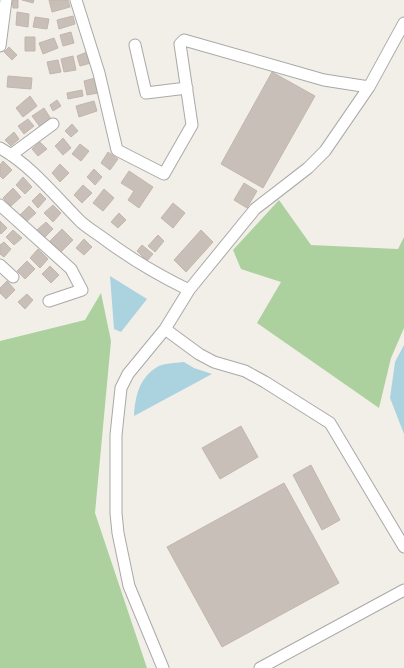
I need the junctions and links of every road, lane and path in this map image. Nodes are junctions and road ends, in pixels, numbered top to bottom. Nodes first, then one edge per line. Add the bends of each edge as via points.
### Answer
1 (6, 0) edge
2 (76, 0) edge
3 (404, 23) edge
4 (135, 45) dead end
5 (0, 46) edge
6 (369, 87) junction
7 (187, 88) junction
8 (53, 124) dead end
9 (0, 148) edge
10 (12, 155) junction
11 (0, 205) edge
12 (0, 265) edge
13 (13, 276) dead end
14 (189, 290) junction
15 (50, 301) dead end
16 (165, 329) junction
17 (404, 547) edge
18 (404, 590) edge
19 (163, 668) edge
20 (260, 668) edge

1 - 5 street
2 - 7 street via 99,74 117,150 164,174 192,125
3 - 6 street
4 - 7 street via 146,93
6 - 7 street via 324,80 184,40 180,44
6 - 14 street via 325,151 308,168 255,209
8 - 10 street
9 - 10 street
10 - 14 street via 52,190 82,223 132,260
11 - 15 street via 71,269 82,290
12 - 13 street
14 - 16 street
16 - 17 street via 204,357 245,371 330,423
16 - 19 street via 128,374 121,388 116,435 118,533 129,586
18 - 20 street

